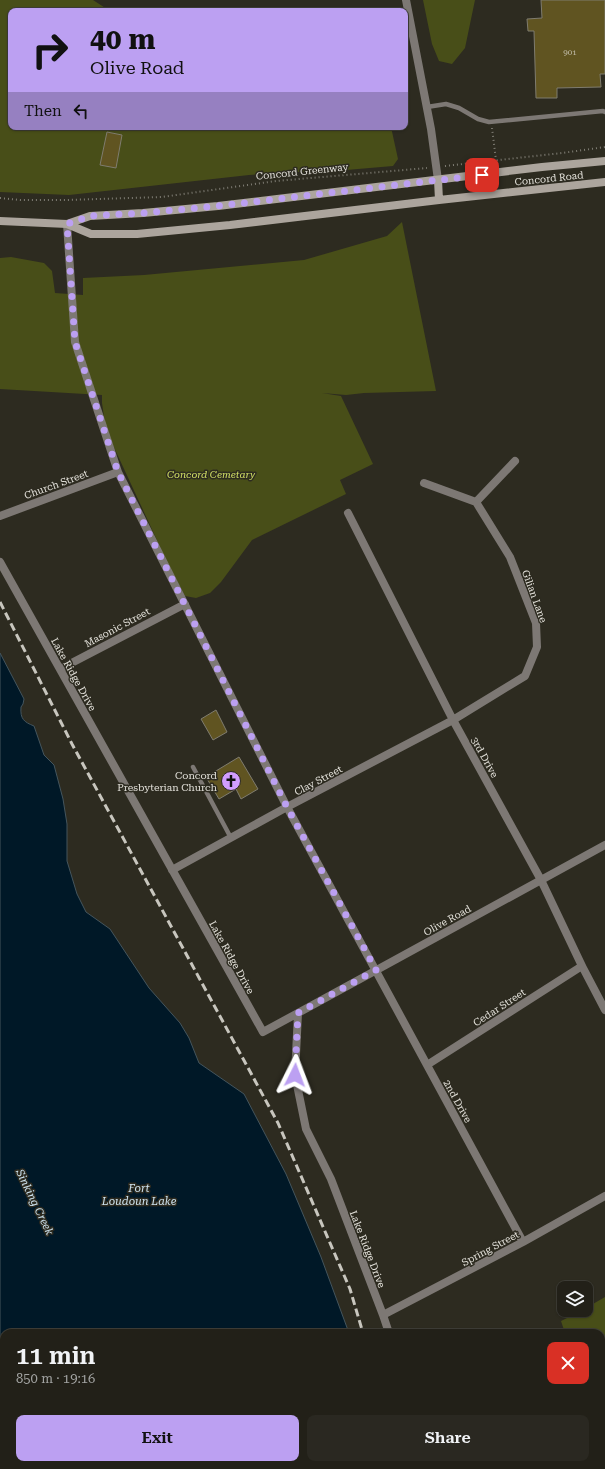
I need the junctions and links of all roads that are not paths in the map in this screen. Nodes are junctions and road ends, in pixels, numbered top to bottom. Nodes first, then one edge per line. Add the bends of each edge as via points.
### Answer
1 (408, 11) edge
2 (605, 106) edge
3 (426, 107) junction
4 (604, 111) edge
5 (605, 161) edge
6 (438, 180) junction
7 (605, 182) edge
8 (439, 200) junction
9 (0, 221) edge
10 (67, 224) junction
11 (515, 461) dead end
12 (118, 472) junction
13 (424, 483) dead end
14 (476, 502) junction
15 (348, 513) dead end
16 (0, 516) edge
17 (0, 562) edge
18 (185, 604) junction
19 (60, 669) junction
20 (453, 720) junction
21 (193, 767) dead end
22 (287, 807) junction
23 (230, 838) junction
24 (605, 845) edge
25 (172, 870) junction
26 (541, 880) junction
27 (582, 966) junction
28 (376, 970) junction
29 (605, 1010) edge
30 (298, 1013) junction
31 (427, 1065) junction
32 (605, 1196) edge
33 (523, 1242) junction
34 (383, 1315) junction
35 (388, 1329) edge

1 - 3 street
2 - 4 lane
3 - 4 lane via 446,104 478,119 492,122
3 - 6 street via 433,136
5 - 6 main road, Concord Road
6 - 8 main road
6 - 10 main road, Concord Road via 218,206 90,216
7 - 8 main road, Concord Road
8 - 10 main road, Concord Road via 137,234 91,234
9 - 10 main road, Concord Road
10 - 12 street, 2nd Drive via 75,342
11 - 14 street
12 - 16 street, Church Street
12 - 18 street, 2nd Drive
13 - 14 street
14 - 20 street, Gilian Lane via 510,557 536,623 537,647 525,676
15 - 20 street, 3rd Drive
17 - 19 street, Lake Ridge Drive
18 - 19 street, Masonic Street
18 - 22 street, 2nd Drive
19 - 25 street, Lake Ridge Drive
20 - 22 street, Clay Street
20 - 26 street, 3rd Drive
21 - 23 lane
22 - 23 street, Clay Street
22 - 28 street, 2nd Drive
23 - 25 street, Clay Street
24 - 26 street, Olive Road
25 - 30 street, Lake Ridge Drive via 263,1032
26 - 27 street, 3rd Drive
26 - 28 street, Olive Road
27 - 29 street, 3rd Drive
27 - 31 street, Cedar Street
28 - 30 street, Olive Road
28 - 31 street, 2nd Drive
30 - 34 street, Lake Ridge Drive via 295,1075 306,1129 331,1179
31 - 33 street, 2nd Drive
32 - 33 street, Spring Street
33 - 34 street, Spring Street
34 - 35 street, Lake Ridge Drive

